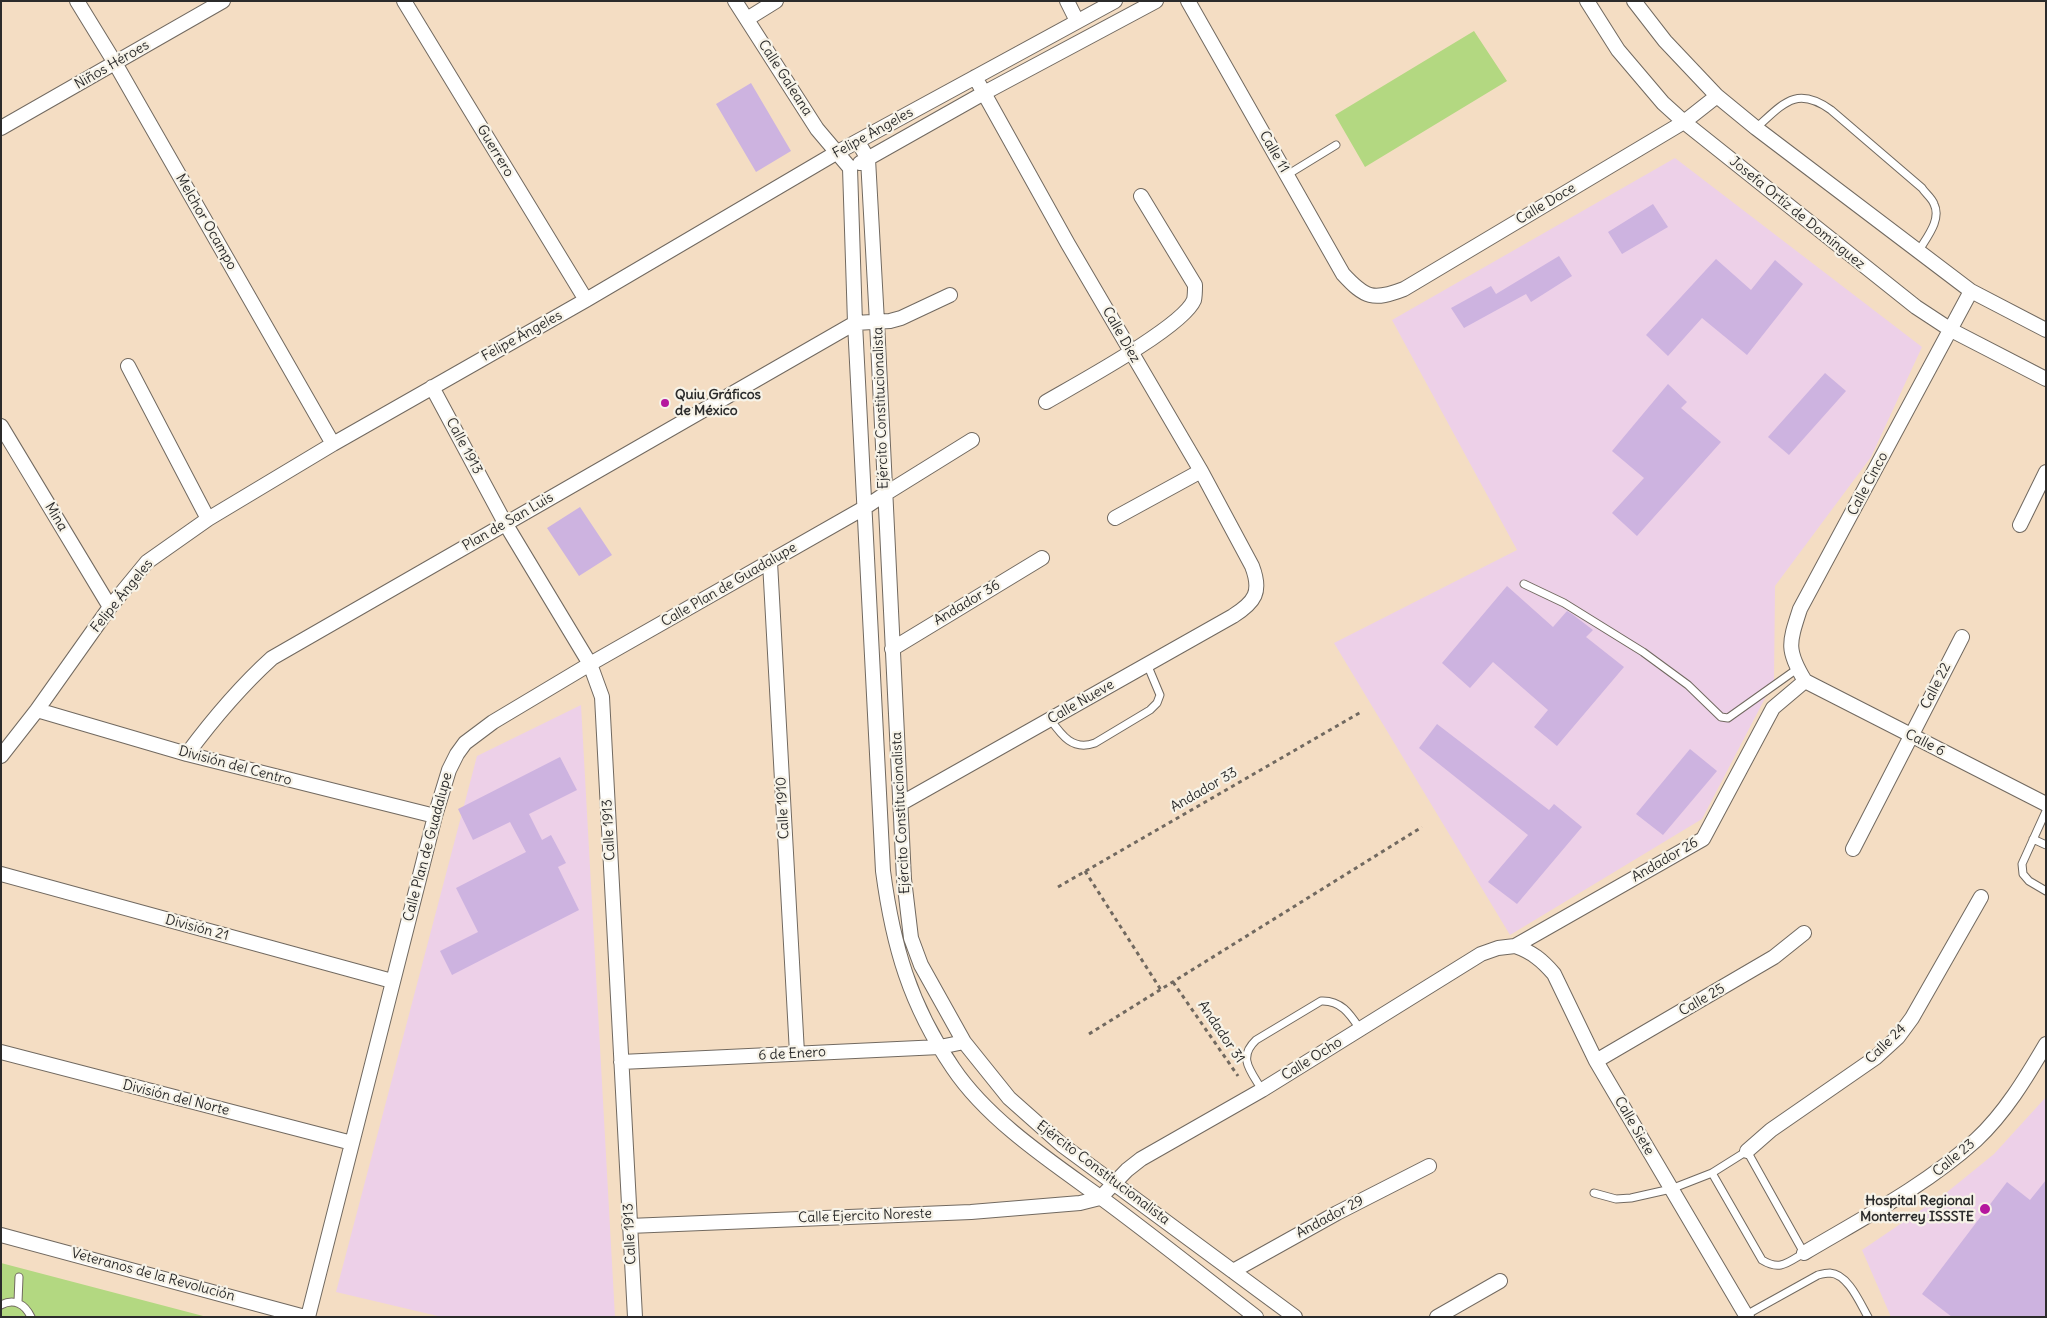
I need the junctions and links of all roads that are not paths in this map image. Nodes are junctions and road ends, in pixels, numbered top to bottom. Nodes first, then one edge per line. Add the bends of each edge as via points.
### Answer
1 (77, 1) edge
2 (223, 1) edge
3 (404, 1) edge
4 (736, 1) edge
5 (776, 1) edge
6 (1067, 1) edge
7 (1115, 1) edge
8 (1156, 1) edge
9 (1188, 1) edge
10 (1587, 1) edge
11 (1634, 1) edge
12 (747, 19) junction
13 (1077, 21) junction
14 (115, 63) junction
15 (975, 77) junction
16 (984, 93) junction
17 (1717, 96) junction
18 (1684, 122) junction
19 (1, 128) edge
20 (1756, 128) junction
21 (858, 142) junction
22 (1336, 145) dead end
23 (836, 153) junction
24 (868, 159) junction
25 (850, 168) junction
26 (1287, 175) junction
27 (1141, 196) dead end
28 (1918, 252) junction
29 (1971, 291) junction
30 (950, 295) dead end
31 (1369, 296) joint
32 (586, 300) junction
33 (877, 322) junction
34 (855, 323) junction
35 (1951, 330) junction
36 (2046, 330) edge
37 (1131, 352) junction
38 (128, 366) dead end
39 (2046, 379) edge
40 (432, 387) junction
41 (1046, 402) dead end
42 (1, 426) edge
43 (972, 440) dead end
44 (333, 444) junction
45 (1201, 471) junction
46 (2046, 472) edge
47 (885, 494) junction
48 (864, 508) junction
49 (1115, 518) dead end
50 (208, 519) junction
51 (505, 523) junction
52 (2020, 525) dead end
53 (1042, 558) dead end
54 (770, 562) junction
55 (1524, 584) dead end
56 (1256, 594) joint
57 (110, 607) junction
58 (1962, 637) dead end
59 (892, 649) junction
60 (590, 664) junction
61 (1147, 664) junction
62 (1797, 669) junction
63 (1805, 681) junction
64 (37, 710) junction
65 (1050, 719) junction
66 (1911, 736) junction
67 (187, 754) junction
68 (1, 756) edge
69 (900, 804) junction
70 (2046, 804) edge
71 (2046, 811) edge
72 (435, 816) junction
73 (2033, 838) junction
74 (2046, 845) edge
75 (1853, 848) dead end
76 (1, 874) edge
77 (2046, 891) edge
78 (1981, 897) dead end
79 (1804, 933) dead end
80 (1515, 946) junction
81 (392, 981) junction
82 (1360, 1029) junction
83 (964, 1042) junction
84 (2046, 1044) edge
85 (940, 1047) junction
86 (1, 1052) edge
87 (797, 1053) junction
88 (1596, 1061) junction
89 (621, 1062) junction
90 (1256, 1093) junction
91 (352, 1143) junction
92 (1747, 1151) junction
93 (1429, 1166) dead end
94 (1712, 1173) junction
95 (1114, 1183) junction
96 (1671, 1189) junction
97 (1594, 1193) dead end
98 (1100, 1198) junction
99 (630, 1226) junction
100 (1, 1235) edge
101 (1804, 1253) junction
102 (1233, 1271) junction
103 (19, 1277) dead end
104 (1500, 1281) dead end
105 (18, 1302) junction
106 (1, 1305) edge
107 (1747, 1316) edge
108 (31, 1317) edge
109 (306, 1317) edge
110 (635, 1317) edge
111 (1256, 1317) edge
112 (1295, 1317) edge
113 (1437, 1317) edge
114 (1868, 1317) edge

1 - 14 street, Melchor Ocampo
2 - 14 street, Niños Héroes
3 - 32 street, Guerrero
4 - 12 street, Calle Galeana
5 - 12 street
6 - 13 street
7 - 13 street, Felipe Ángeles
8 - 16 street, Felipe Ángeles
9 - 26 street, Calle 11
10 - 18 street, Josefa Ortíz de Domínguez via 1618,50 1645,84
11 - 17 street via 1665,41
12 - 23 street, Calle Galeana via 817,129
13 - 15 street, Felipe Ángeles
14 - 19 street, Niños Héroes
14 - 44 street, Melchor Ocampo
15 - 16 street, Calle Diez
15 - 21 street, Felipe Ángeles
16 - 24 street, Felipe Ángeles
16 - 37 street, Calle Diez
17 - 18 street, Calle Doce
17 - 20 street
18 - 31 street, Calle Doce via 1404,289 1386,296
18 - 35 street, Josefa Ortíz de Domínguez via 1891,289
20 - 28 street
20 - 28 lane via 1793,98 1808,97 1831,110 1922,188 1934,203 1934,226
21 - 23 street, Felipe Ángeles
21 - 24 street, Ejército Constitucionalista
22 - 26 lane
23 - 25 street
23 - 32 street, Felipe Ángeles
24 - 25 street, Felipe Ángeles
24 - 33 street, Ejército Constitucionalista
25 - 34 street, Ejército Constitucionalista
26 - 31 street, Calle 11 via 1343,274
27 - 37 street via 1195,285 1194,300 1184,314
28 - 29 street
29 - 35 street, Calle Cinco
29 - 36 street
30 - 33 street via 901,318
32 - 40 street, Felipe Ángeles
33 - 34 street
33 - 47 street, Ejército Constitucionalista
34 - 48 street, Ejército Constitucionalista
34 - 51 street, Plan de San Luis
35 - 39 street, Josefa Ortíz de Domínguez
35 - 62 street, Calle Cinco via 1800,609 1790,652
37 - 41 street
37 - 45 street, Calle Diez
38 - 50 street
40 - 44 street, Felipe Ángeles
40 - 51 street, Calle 1913
42 - 57 street, Mina
43 - 47 street, Calle Plan de Guadalupe
44 - 50 street, Felipe Ángeles
45 - 49 street
45 - 56 street, Calle Diez via 1252,566 1257,580
46 - 52 street
47 - 48 street, Calle Plan de Guadalupe
47 - 59 street, Ejército Constitucionalista
48 - 54 street, Calle Plan de Guadalupe
48 - 85 street, Ejército Constitucionalista via 883,871 888,913 910,990
50 - 57 street, Felipe Ángeles via 147,562
51 - 60 street, Calle 1913
51 - 67 street, Plan de San Luis via 272,658 218,712
53 - 59 street, Andador 36
54 - 60 street, Calle Plan de Guadalupe
54 - 87 street, Calle 1910
55 - 62 lane via 1564,603 1643,652 1688,685 1722,718 1728,718
56 - 61 street, Calle Nueve via 1249,606
57 - 64 street, Felipe Ángeles
58 - 66 street, Calle 22
59 - 69 street, Ejército Constitucionalista
60 - 72 street, Calle Plan de Guadalupe via 493,722 465,743 449,770
60 - 89 street, Calle 1913 via 602,697
61 - 65 street, Calle Nueve
61 - 65 lane via 1160,694 1157,703 1095,743 1085,747 1076,745
62 - 63 street, Calle Cinco
63 - 66 street, Calle 6
63 - 80 street, Andador 26 via 1773,708 1703,839
64 - 67 street, División del Centro
64 - 68 street, Felipe Ángeles
65 - 69 street, Calle Nueve
66 - 70 street, Calle 6
66 - 75 street
67 - 72 street, División del Centro
69 - 83 street, Ejército Constitucionalista via 911,938 921,965
71 - 73 lane
72 - 81 street, Calle Plan de Guadalupe
73 - 74 lane
73 - 77 lane via 2022,864 2023,874
76 - 81 street, División 21
78 - 92 street, Calle 24 via 1898,1037 1875,1058
79 - 88 street, Calle 25 via 1774,957
80 - 82 street, Calle Ocho via 1481,954
80 - 88 street, Calle Siete via 1531,952 1554,974
81 - 91 street, Calle Plan de Guadalupe
82 - 90 street, Calle Ocho
82 - 90 lane via 1343,1006 1332,1000 1321,1001 1297,1014 1248,1047 1245,1054
83 - 85 street, 6 de Enero
83 - 95 street, Ejército Constitucionalista via 1009,1098 1062,1145
84 - 101 street, Calle 23 via 2011,1100 1977,1139 1929,1179
85 - 87 street, 6 de Enero
85 - 98 street, Ejército Constitucionalista via 954,1070 1017,1135
86 - 91 street, División del Norte
87 - 89 street, 6 de Enero
88 - 96 street, Calle Siete
89 - 99 street, Calle 1913
90 - 95 street, Calle Ocho via 1140,1160
91 - 109 street, Calle Plan de Guadalupe
92 - 94 lane
92 - 101 lane
93 - 102 street, Andador 29 via 1337,1212
94 - 96 lane
94 - 101 lane via 1762,1260 1772,1266 1782,1266
95 - 98 street, Calle Ocho
95 - 102 street, Ejército Constitucionalista
96 - 97 lane via 1616,1199
96 - 107 street, Calle Siete
98 - 99 street, Calle Ejercito Noreste via 1080,1204 971,1212
98 - 111 street, Ejército Constitucionalista
99 - 110 street, Calle 1913
100 - 109 street, Veteranos de la Revolución
102 - 112 street, Ejército Constitucionalista
103 - 105 lane
104 - 113 street
105 - 106 lane
105 - 108 lane
107 - 114 lane via 1818,1275 1829,1273 1847,1282

